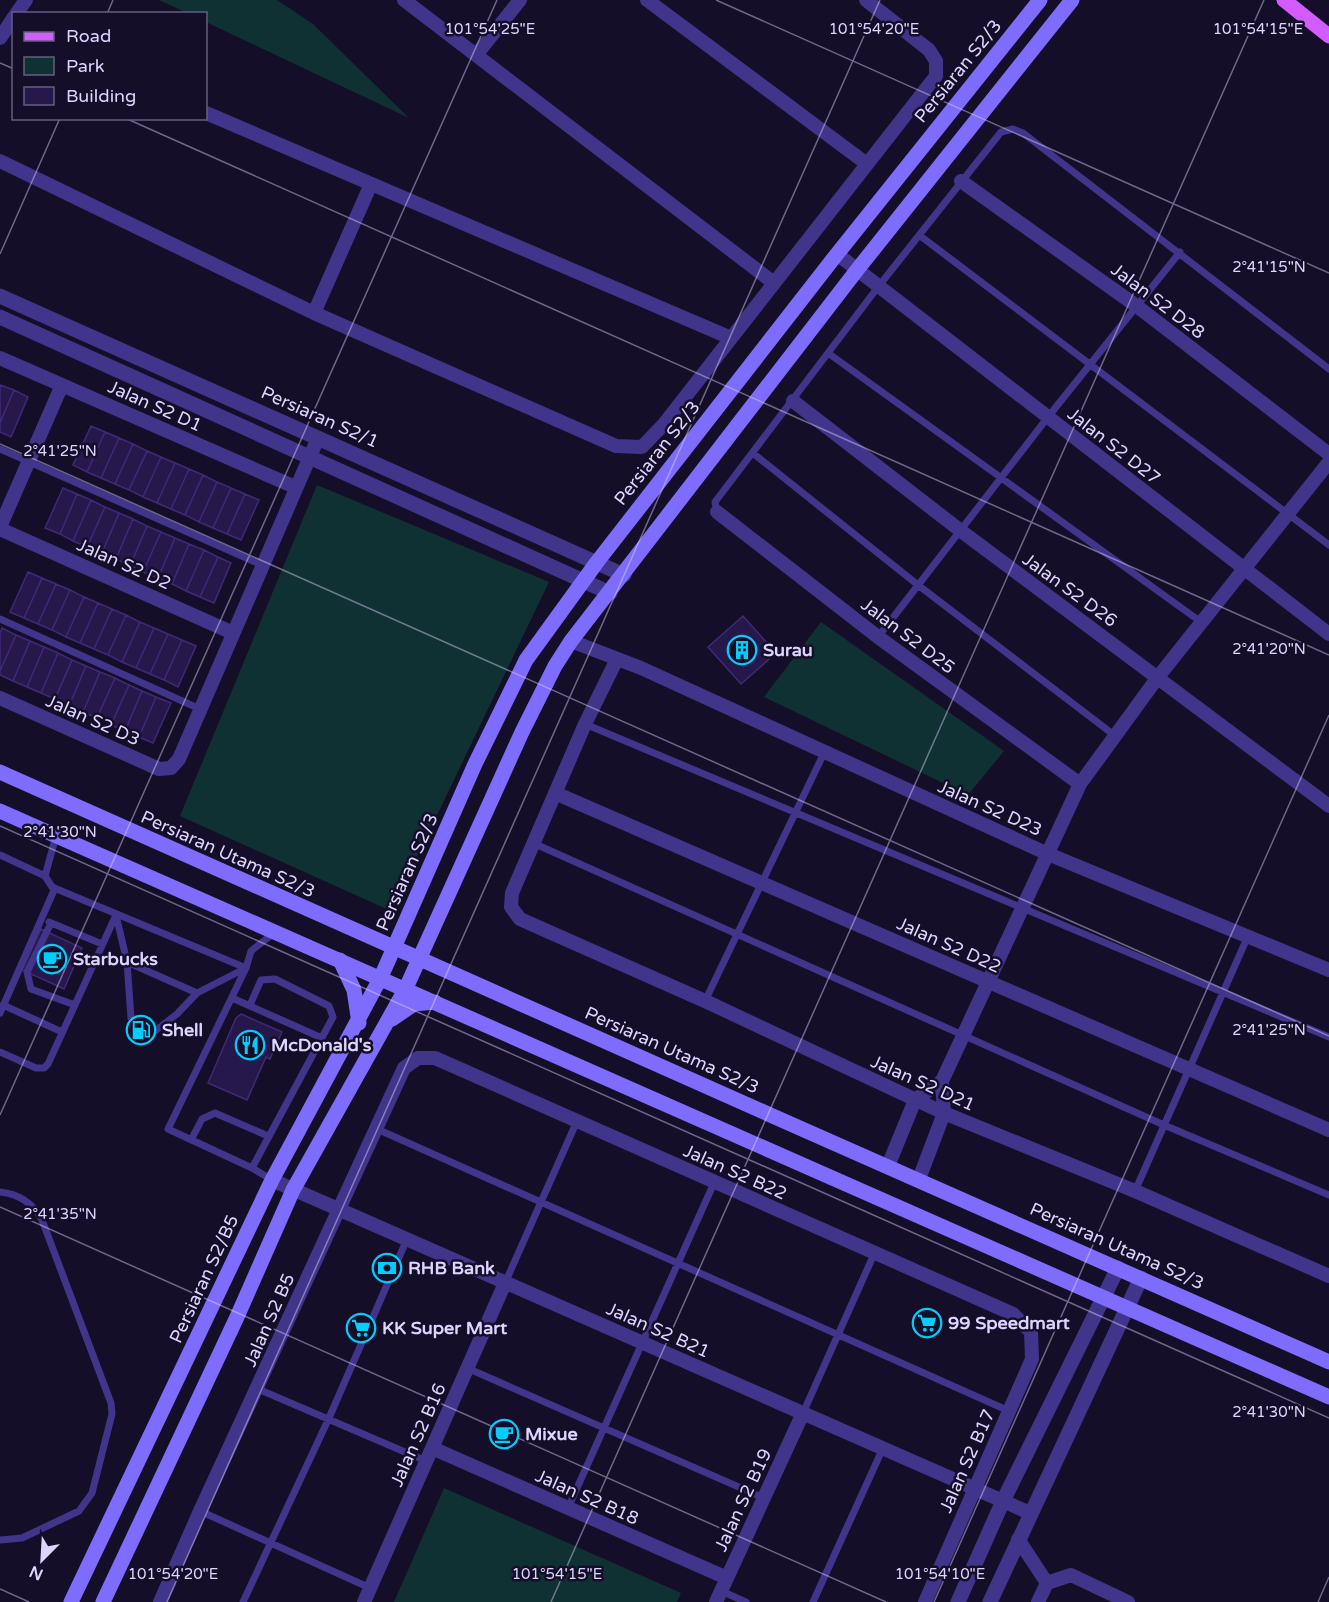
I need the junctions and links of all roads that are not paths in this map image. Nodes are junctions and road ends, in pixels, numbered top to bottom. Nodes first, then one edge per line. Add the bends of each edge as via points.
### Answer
1 (404, 0) edge
2 (519, 0) edge
3 (647, 0) edge
4 (866, 0) edge
5 (1040, 0) edge
6 (1072, 0) edge
7 (1284, 0) edge
8 (1329, 36) edge
9 (477, 54) junction
10 (207, 113) edge
11 (0, 161) edge
12 (867, 164) junction
13 (961, 182) junction
14 (371, 184) junction
15 (920, 235) junction
16 (1180, 252) junction
17 (837, 254) junction
18 (857, 270) junction
19 (774, 283) junction
20 (878, 287) junction
21 (0, 296) edge
22 (1138, 307) junction
23 (314, 314) junction
24 (0, 317) edge
25 (730, 338) junction
26 (828, 353) junction
27 (0, 358) edge
28 (1090, 365) junction
29 (1329, 369) edge
30 (62, 385) junction
31 (792, 401) junction
32 (1048, 417) junction
33 (318, 438) junction
34 (0, 449) edge
35 (754, 454) junction
36 (1329, 454) edge
37 (309, 458) junction
38 (28, 461) junction
39 (1329, 462) edge
40 (1002, 478) junction
41 (295, 487) junction
42 (717, 512) joint
43 (1287, 514) junction
44 (0, 528) edge
45 (961, 531) junction
46 (1329, 545) edge
47 (597, 562) junction
48 (262, 565) junction
49 (1243, 570) junction
50 (624, 575) junction
51 (584, 581) junction
52 (918, 585) junction
53 (610, 593) junction
54 (0, 619) edge
55 (1201, 622) junction
56 (233, 633) junction
57 (1329, 634) edge
58 (878, 637) junction
59 (571, 641) junction
60 (617, 659) junction
61 (1158, 677) junction
62 (0, 698) edge
63 (200, 709) junction
64 (585, 724) junction
65 (1114, 735) junction
66 (824, 753) junction
67 (0, 772) edge
68 (1080, 784) junction
69 (555, 793) junction
70 (1329, 806) edge
71 (0, 811) edge
72 (796, 812) junction
73 (56, 836) junction
74 (532, 842) junction
75 (1048, 854) junction
76 (0, 855) edge
77 (45, 876) junction
78 (762, 883) junction
79 (53, 887) junction
80 (1023, 907) junction
81 (116, 915) junction
82 (42, 918) junction
83 (51, 922) junction
84 (276, 932) junction
85 (738, 934) junction
86 (1248, 934) junction
87 (102, 944) junction
88 (394, 950) junction
89 (340, 960) junction
90 (419, 961) junction
91 (127, 962) junction
92 (246, 968) junction
93 (1329, 970) edge
94 (381, 977) junction
95 (988, 982) junction
96 (406, 988) junction
97 (1223, 992) junction
98 (197, 993) junction
99 (232, 998) junction
100 (438, 1001) junction
101 (705, 1001) junction
102 (3, 1005) junction
103 (75, 1005) junction
104 (250, 1005) junction
105 (0, 1013) edge
106 (388, 1022) junction
107 (359, 1023) junction
108 (62, 1032) junction
109 (963, 1035) junction
110 (1329, 1037) edge
111 (322, 1038) junction
112 (0, 1052) edge
113 (418, 1058) joint
114 (1189, 1069) junction
115 (942, 1081) junction
116 (915, 1100) junction
117 (944, 1113) junction
118 (577, 1120) junction
119 (1164, 1125) junction
120 (377, 1130) junction
121 (1329, 1130) edge
122 (268, 1136) junction
123 (191, 1140) junction
124 (888, 1166) junction
125 (252, 1168) junction
126 (919, 1179) junction
127 (272, 1180) junction
128 (714, 1183) junction
129 (293, 1190) junction
130 (1135, 1191) junction
131 (0, 1192) edge
132 (1329, 1195) edge
133 (540, 1202) junction
134 (339, 1210) junction
135 (407, 1239) junction
136 (875, 1252) junction
137 (678, 1263) junction
138 (1118, 1268) junction
139 (1329, 1276) edge
140 (1141, 1278) junction
141 (505, 1283) junction
142 (1103, 1297) junction
143 (1127, 1307) junction
144 (1031, 1332) joint
145 (838, 1334) junction
146 (642, 1343) junction
147 (1329, 1362) edge
148 (467, 1368) junction
149 (258, 1389) junction
150 (1329, 1397) edge
151 (1008, 1411) junction
152 (803, 1413) junction
153 (329, 1418) junction
154 (604, 1427) junction
155 (883, 1448) junction
156 (429, 1455) junction
157 (975, 1489) junction
158 (764, 1498) junction
159 (1003, 1502) junction
160 (568, 1508) junction
161 (200, 1511) junction
162 (1030, 1513) junction
163 (1018, 1539) junction
164 (0, 1540) edge
165 (270, 1544) junction
166 (727, 1578) junction
167 (1047, 1583) junction
168 (370, 1588) junction
169 (719, 1597) edge
170 (71, 1602) edge
171 (103, 1602) edge
172 (160, 1602) edge
173 (243, 1602) edge
174 (364, 1602) edge
175 (746, 1602) edge
176 (813, 1602) edge
177 (925, 1602) edge
178 (958, 1602) edge
179 (990, 1602) edge
180 (1038, 1602) edge
181 (1128, 1602) edge

1 - 9 street
2 - 9 street
3 - 12 street
4 - 12 street via 930,50 936,61 936,76
5 - 17 main road, Persiaran S2/3
6 - 18 main road
7 - 8 main road
9 - 19 street
10 - 14 street
11 - 23 street
12 - 19 street
13 - 15 lane
13 - 16 lane via 1002,132 1012,129 1023,133
13 - 22 street, Jalan S2 D28
14 - 23 street
14 - 25 street
15 - 20 lane
15 - 28 lane
16 - 22 lane
16 - 29 lane
17 - 18 street, Jalan S2 D27
17 - 47 main road, Persiaran S2/3
18 - 20 street, Jalan S2 D27
18 - 50 main road
19 - 25 street
20 - 26 lane
20 - 32 street, Jalan S2 D27
21 - 33 street, Persiaran S2/1
22 - 28 lane
22 - 36 street, Jalan S2 D28
23 - 25 street via 616,446 642,447
24 - 37 street
26 - 31 lane
26 - 40 lane
27 - 30 street, Jalan S2 D1
28 - 32 lane
28 - 43 lane
30 - 38 street
30 - 41 street, Jalan S2 D1
31 - 35 lane
31 - 45 street, Jalan S2 D26
32 - 40 lane
32 - 49 street, Jalan S2 D27
33 - 37 street
33 - 47 street, Persiaran S2/1
34 - 38 lane
35 - 42 lane via 715,502
35 - 52 lane
37 - 41 street
37 - 51 street
38 - 44 street
38 - 48 lane
39 - 43 street
40 - 45 lane
40 - 55 lane
41 - 48 street
42 - 58 street, Jalan S2 D25
43 - 46 lane
43 - 49 street
44 - 56 street, Jalan S2 D2
45 - 52 lane
45 - 61 street, Jalan S2 D26
47 - 50 street, Persiaran S2/1
47 - 51 main road, Persiaran S2/3
48 - 56 street
49 - 55 street
49 - 57 street, Jalan S2 D27
50 - 53 main road
51 - 53 street
51 - 88 main road, Persiaran S2/3 via 510,686
52 - 58 lane
52 - 65 lane
53 - 59 main road
54 - 63 lane
55 - 61 street
56 - 63 street
58 - 68 street, Jalan S2 D25
59 - 60 street, Jalan S2 D23
59 - 90 main road via 522,732
60 - 64 street
60 - 66 street, Jalan S2 D23
61 - 65 street
61 - 70 street, Jalan S2 D26
62 - 63 street, Jalan S2 D3 via 159,769 171,768 179,759
64 - 69 street
64 - 72 lane
65 - 68 street
66 - 72 lane
66 - 75 street, Jalan S2 D23
67 - 88 main road, Persiaran Utama S2/3
68 - 75 street
69 - 74 street
69 - 78 street, Jalan S2 D22
71 - 73 main road
72 - 78 lane
72 - 80 lane
73 - 77 lane
73 - 84 main road
74 - 85 lane
74 - 101 street, Jalan S2 D21 via 512,893 511,907 520,919
75 - 80 street
75 - 86 street, Jalan S2 D23
76 - 77 lane
77 - 79 lane
78 - 85 lane
78 - 95 street, Jalan S2 D22
79 - 81 lane
79 - 82 lane
80 - 95 street
80 - 97 lane
81 - 87 lane
81 - 91 lane
81 - 92 lane
82 - 83 lane
82 - 102 lane
83 - 87 lane
83 - 103 lane via 27,979 31,988
84 - 89 main road
84 - 92 lane via 251,951
85 - 101 lane
85 - 109 lane
86 - 93 street, Jalan S2 D23
86 - 97 lane
87 - 103 lane
88 - 90 main road, Persiaran Utama S2/3
88 - 94 main road, Persiaran S2/3
89 - 94 main road
89 - 107 main road via 354,990
90 - 96 main road
90 - 124 main road, Persiaran Utama S2/3
91 - 98 lane
91 - 98 lane via 131,1018 141,1028 155,1031
92 - 98 lane
92 - 99 lane
94 - 96 main road
94 - 107 main road, Persiaran S2/B5
95 - 109 street
95 - 114 street, Jalan S2 D22
96 - 100 main road
96 - 106 main road
97 - 110 lane
97 - 114 lane
99 - 104 lane
99 - 123 lane via 168,1129
100 - 106 main road via 414,1004
100 - 142 main road
101 - 116 street, Jalan S2 D21
102 - 105 lane
102 - 108 lane
103 - 108 lane
104 - 111 lane
104 - 111 lane via 261,980 275,979 328,1006 333,1017
106 - 129 main road
107 - 127 main road, Persiaran S2/B5
108 - 112 lane via 44,1068
109 - 115 street
109 - 119 lane
111 - 122 lane
113 - 118 street, Jalan S2 B22 via 435,1058
113 - 120 street, Jalan S2 B5 via 404,1068
114 - 119 lane
114 - 121 street, Jalan S2 D22
115 - 116 street
115 - 117 street
116 - 117 street, Jalan S2 D21
116 - 124 street
117 - 126 street
117 - 130 street, Jalan S2 D21
118 - 128 street, Jalan S2 B22
118 - 133 lane
119 - 130 lane
119 - 132 lane
120 - 133 lane
120 - 134 street, Jalan S2 B5
122 - 123 lane via 215,1113 202,1119
122 - 125 lane
123 - 125 lane
124 - 126 main road, Persiaran Utama S2/3
125 - 127 lane
126 - 138 main road, Persiaran Utama S2/3
127 - 129 street, Jalan S2 B21
127 - 170 main road, Persiaran S2/B5
128 - 136 street, Jalan S2 B22
128 - 137 lane
129 - 134 street, Jalan S2 B21
129 - 171 main road
130 - 139 street, Jalan S2 D21
131 - 164 lane via 25,1200 42,1220 112,1414 92,1493 79,1511 22,1538
133 - 137 lane
133 - 141 lane
134 - 135 street, Jalan S2 B21
134 - 149 street, Jalan S2 B5
135 - 141 street, Jalan S2 B21
135 - 153 lane
136 - 144 street, Jalan S2 B22 via 1013,1314
136 - 145 lane
137 - 145 lane
137 - 146 lane
138 - 140 main road, Persiaran Utama S2/3
138 - 142 street
140 - 143 street
140 - 147 main road, Persiaran Utama S2/3
141 - 146 street, Jalan S2 B21
141 - 148 street, Jalan S2 B16
142 - 143 main road
142 - 159 street
143 - 150 main road
143 - 162 street
144 - 151 street, Jalan S2 B17 via 1032,1359
145 - 151 lane
145 - 152 lane
146 - 152 street, Jalan S2 B21
146 - 154 lane
148 - 154 lane
148 - 156 street, Jalan S2 B16
149 - 153 lane
149 - 161 street, Jalan S2 B5
151 - 157 street, Jalan S2 B17
152 - 155 street, Jalan S2 B21
152 - 158 street, Jalan S2 B19
153 - 156 lane
153 - 165 lane
154 - 158 lane
154 - 160 lane
155 - 157 street, Jalan S2 B21
155 - 176 lane
156 - 160 street, Jalan S2 B18
156 - 168 street, Jalan S2 B16
157 - 159 street, Jalan S2 B21
157 - 177 street, Jalan S2 B17
158 - 166 street, Jalan S2 B19
159 - 162 street, Jalan S2 B21
159 - 178 street
160 - 166 street, Jalan S2 B18
161 - 165 lane
161 - 172 street, Jalan S2 B5
162 - 163 street
163 - 167 street
163 - 179 street
165 - 168 lane
165 - 173 lane
166 - 169 street, Jalan S2 B19
167 - 180 street
167 - 181 street via 1071,1575
168 - 174 street, Jalan S2 B16
169 - 175 lane

